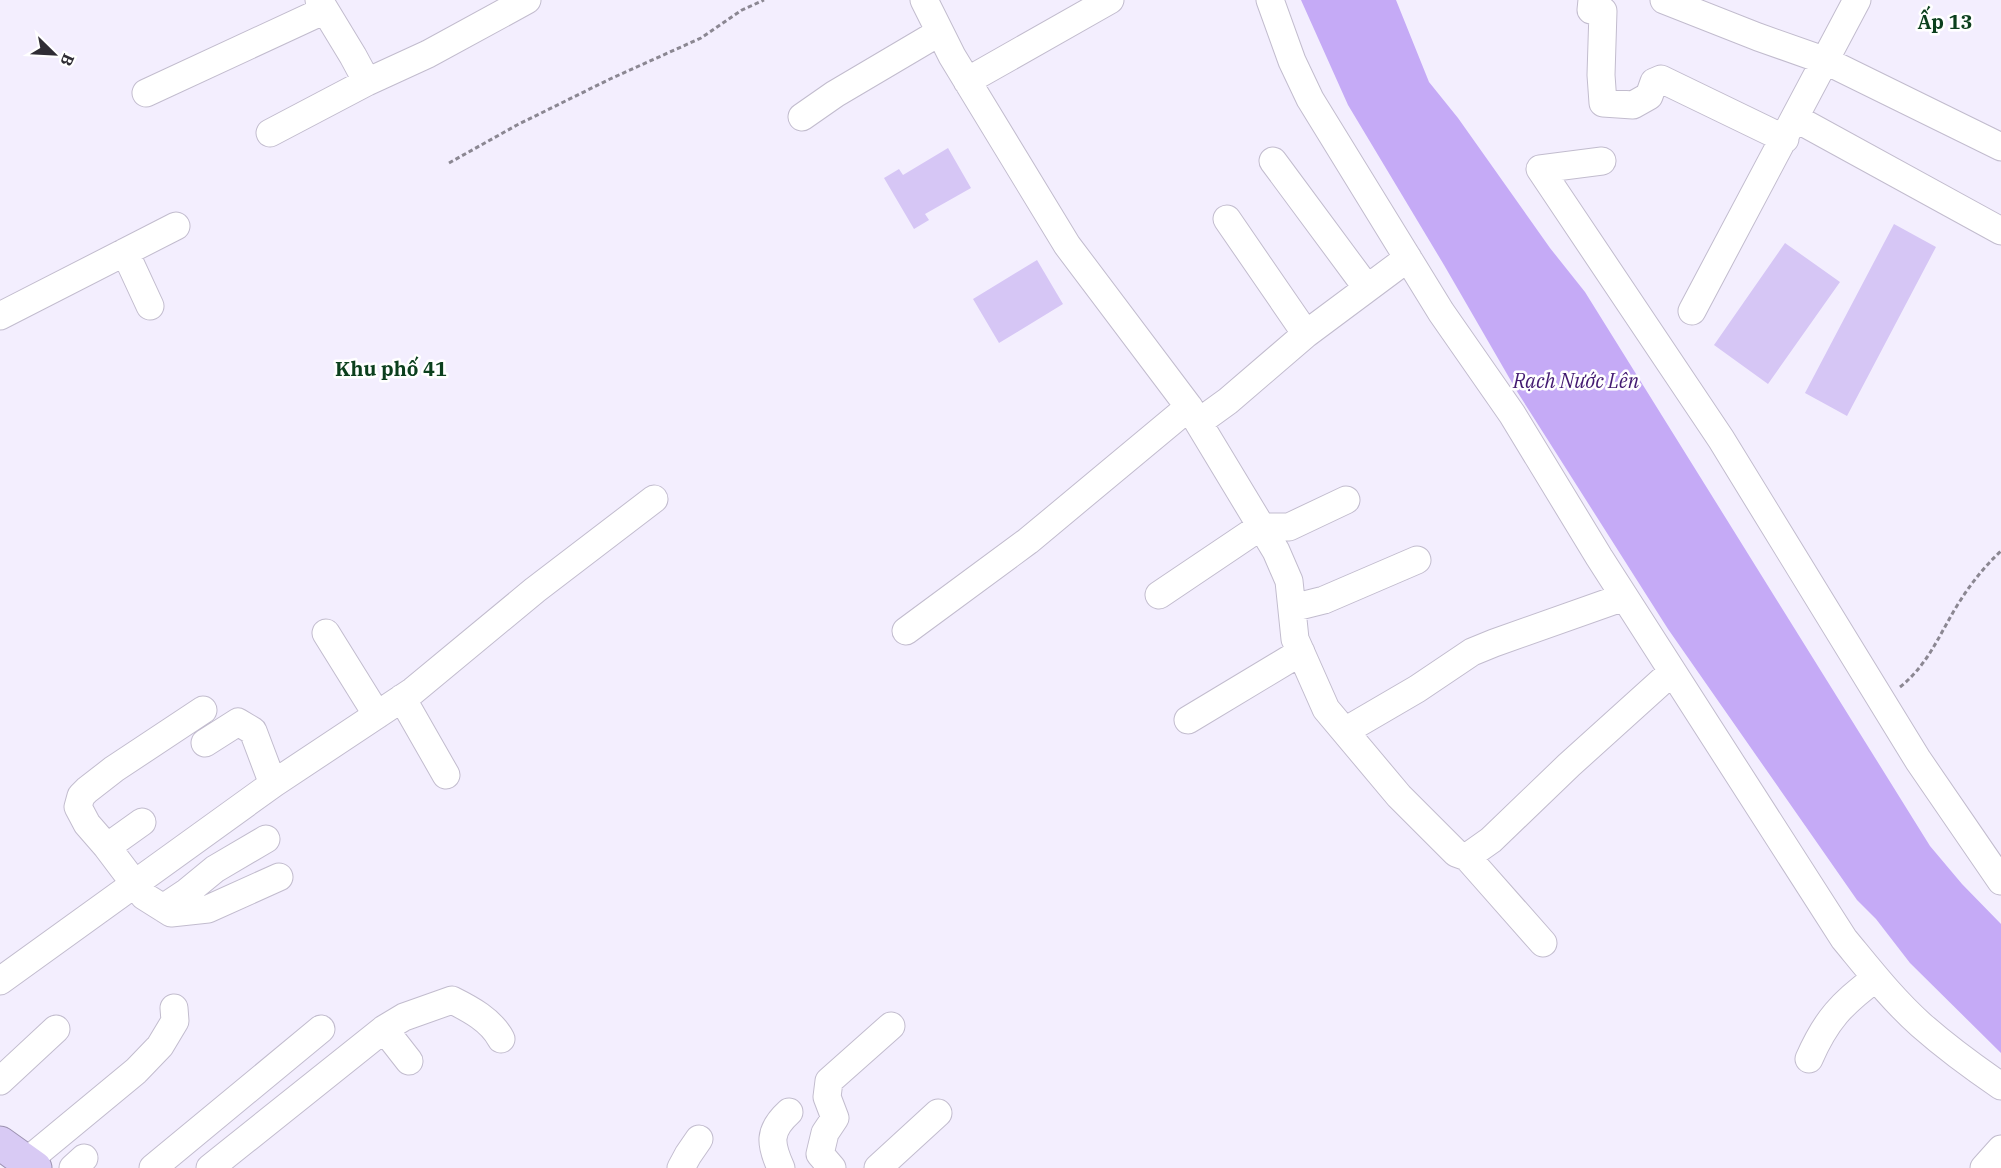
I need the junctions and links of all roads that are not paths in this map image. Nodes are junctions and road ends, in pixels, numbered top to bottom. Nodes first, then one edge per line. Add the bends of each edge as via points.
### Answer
1 (527, 0) edge
2 (924, 0) edge
3 (1110, 0) edge
4 (1270, 0) edge
5 (1592, 0) edge
6 (1664, 0) edge
7 (1857, 0) edge
8 (322, 5) edge
9 (940, 32) junction
10 (1826, 61) junction
11 (967, 81) junction
12 (367, 82) junction
13 (146, 93) dead end
14 (802, 117) dead end
15 (1790, 129) junction
16 (270, 133) dead end
17 (2001, 147) edge
18 (1273, 161) dead end
19 (1602, 161) dead end
20 (1227, 219) dead end
21 (176, 226) dead end
22 (2001, 231) edge
23 (125, 252) junction
24 (1408, 258) junction
25 (1367, 288) junction
26 (150, 306) dead end
27 (1692, 311) dead end
28 (0, 316) edge
29 (1306, 334) junction
30 (1194, 414) junction
31 (654, 499) dead end
32 (1346, 500) dead end
33 (1260, 527) junction
34 (1417, 560) dead end
35 (1159, 595) dead end
36 (1624, 597) junction
37 (1292, 608) junction
38 (906, 631) dead end
39 (326, 633) dead end
40 (1301, 652) junction
41 (1672, 672) junction
42 (402, 698) junction
43 (203, 710) dead end
44 (377, 715) junction
45 (1188, 720) dead end
46 (1345, 731) junction
47 (205, 743) dead end
48 (446, 775) dead end
49 (273, 784) junction
50 (142, 822) dead end
51 (267, 840) dead end
52 (107, 847) junction
53 (1467, 857) junction
54 (279, 877) dead end
55 (2001, 881) edge
56 (135, 882) junction
57 (163, 908) junction
58 (1543, 943) dead end
59 (1876, 978) junction
60 (0, 981) edge
61 (174, 1008) dead end
62 (891, 1026) dead end
63 (56, 1029) dead end
64 (321, 1029) dead end
65 (384, 1029) junction
66 (501, 1040) dead end
67 (1809, 1059) dead end
68 (409, 1061) dead end
69 (0, 1081) edge
70 (2001, 1086) edge
71 (789, 1112) dead end
72 (938, 1113) dead end
73 (699, 1139) dead end
74 (0, 1143) edge
75 (2001, 1149) edge
76 (17, 1165) edge
77 (153, 1168) edge
78 (210, 1168) edge
79 (681, 1168) edge
80 (781, 1168) edge
81 (832, 1168) edge
82 (878, 1168) edge
83 (1984, 1168) edge

1 - 12 street
2 - 9 street
3 - 11 street
4 - 24 street via 1310,99
5 - 15 street via 1591,10 1603,11 1604,103 1633,105 1649,96 1654,82 1662,79
6 - 10 street
7 - 10 street
8 - 12 street
8 - 13 street
9 - 11 street
9 - 14 street
10 - 15 street
10 - 17 street
11 - 30 street via 1067,245
12 - 16 street
15 - 22 street
15 - 27 street
18 - 25 street
19 - 55 street via 1540,170 1720,439 1918,760
20 - 29 street
21 - 23 street
23 - 26 street
23 - 28 street
24 - 25 street
24 - 36 street via 1512,414
25 - 29 street
29 - 30 street via 1228,401
30 - 33 street
30 - 38 street
31 - 42 street
32 - 33 street via 1289,527
33 - 35 street
33 - 37 street via 1289,581
34 - 37 street via 1324,600
36 - 41 street
36 - 46 street via 1473,652
37 - 40 street via 1295,639
39 - 44 street
40 - 45 street
40 - 46 street via 1326,709
41 - 53 street via 1491,840
41 - 59 street via 1844,939
42 - 44 street
42 - 48 street
43 - 52 street via 114,769 81,796 78,807
44 - 49 street
46 - 53 street via 1406,804 1456,853
47 - 49 street via 238,722 253,731
49 - 56 street
50 - 52 street
51 - 57 street via 215,869
52 - 56 street
53 - 58 street
54 - 57 street via 208,909 171,913
56 - 57 street via 144,896
56 - 60 street
59 - 67 street via 1841,1006
59 - 70 street via 1920,1024
61 - 76 street via 175,1021 160,1046 136,1071
62 - 81 street via 829,1081 827,1097 835,1118 825,1133 820,1154
63 - 69 street
64 - 77 street
65 - 66 street via 452,999 472,1010
65 - 68 street
65 - 78 street
71 - 80 street via 779,1121 771,1138
72 - 82 street
73 - 79 street
74 - 76 highway
75 - 83 street

